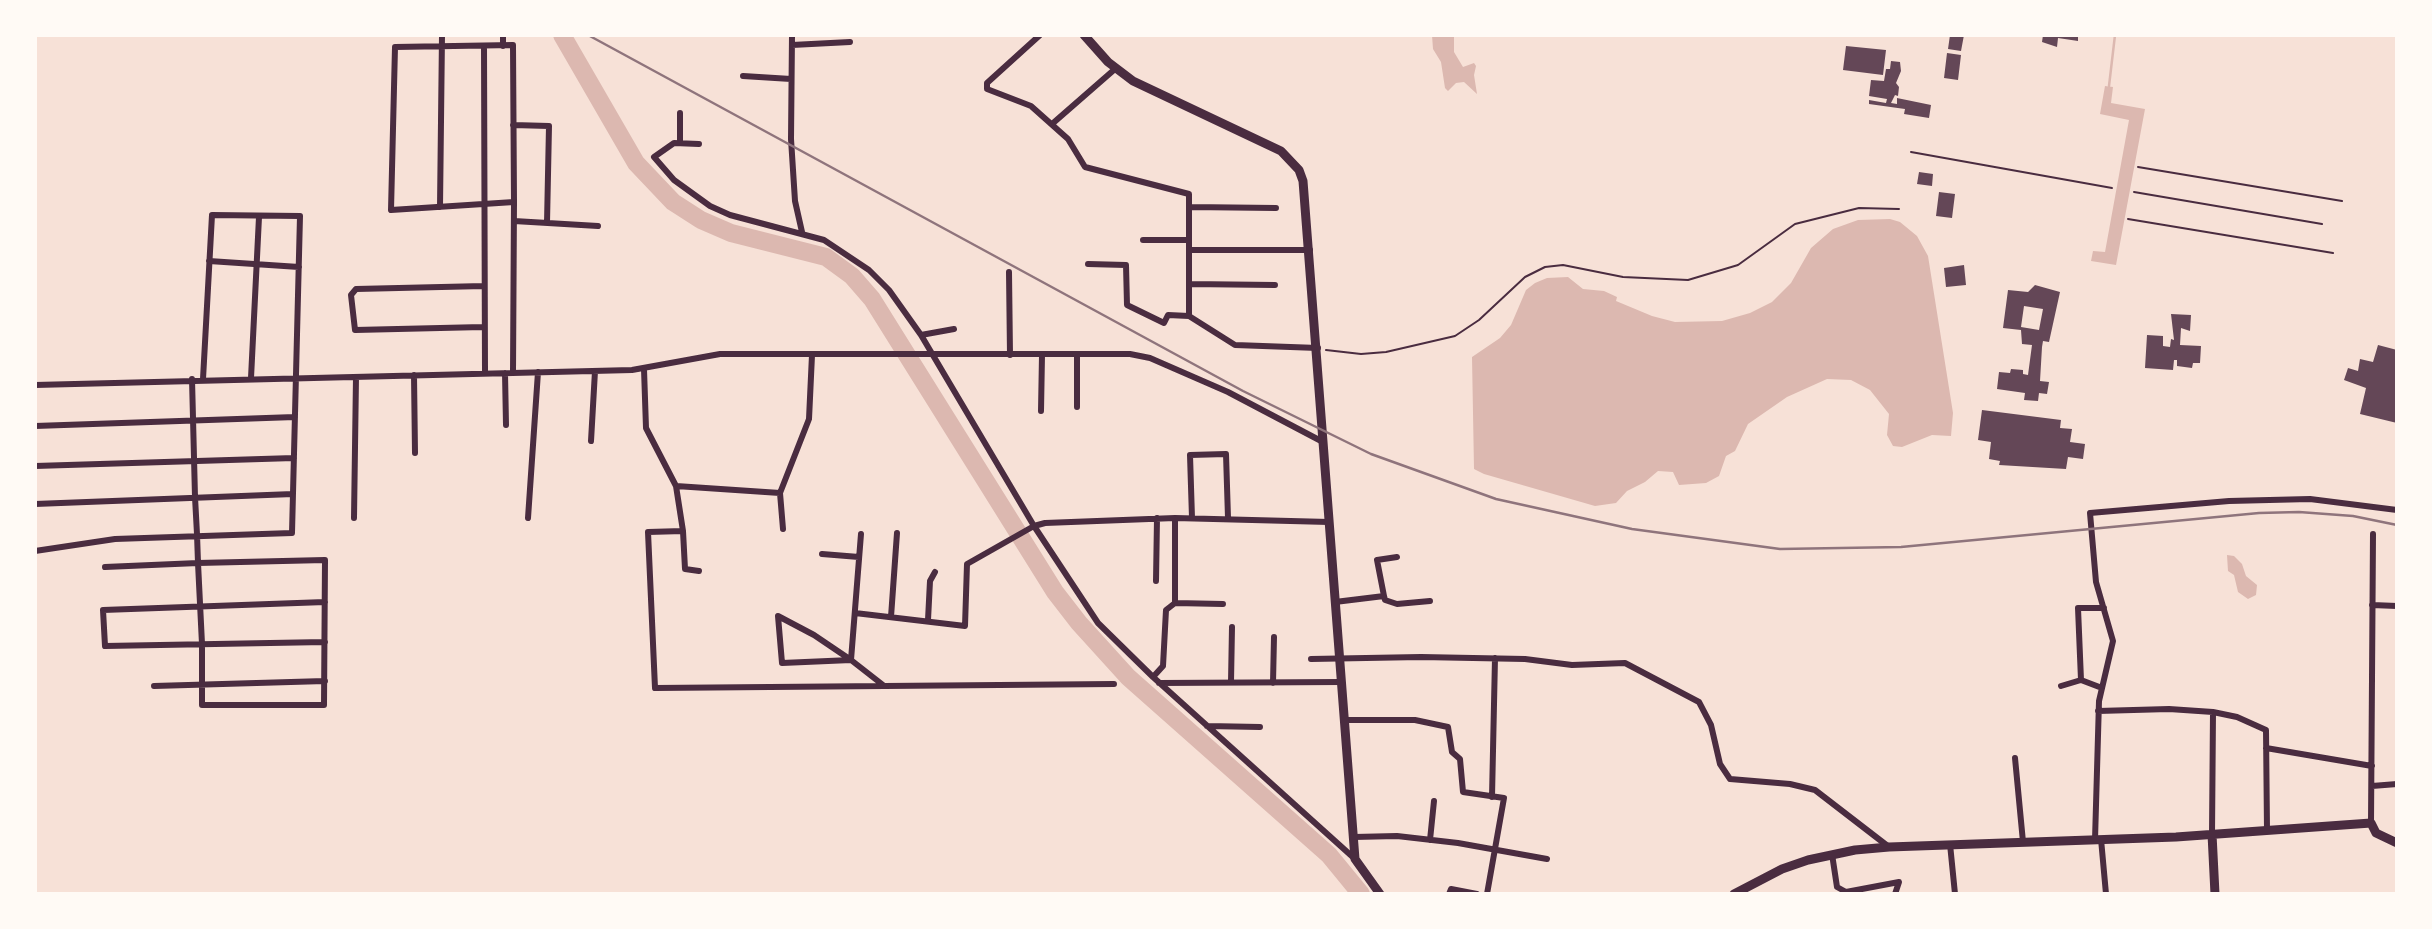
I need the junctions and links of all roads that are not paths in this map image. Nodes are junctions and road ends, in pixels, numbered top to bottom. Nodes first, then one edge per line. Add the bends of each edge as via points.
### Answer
1 (442, 35) edge
2 (503, 35) edge
3 (792, 35) edge
4 (1040, 35) edge
5 (1084, 35) edge
6 (850, 42) dead end
7 (792, 45) junction
8 (484, 46) junction
9 (503, 46) junction
10 (441, 48) junction
11 (1115, 69) junction
12 (743, 76) dead end
13 (791, 79) junction
14 (680, 113) dead end
15 (1052, 124) junction
16 (513, 125) junction
17 (680, 143) junction
18 (699, 144) dead end
19 (514, 202) junction
20 (483, 205) junction
21 (1189, 207) junction
22 (440, 208) junction
23 (1276, 208) dead end
24 (259, 217) junction
25 (514, 221) junction
26 (547, 223) junction
27 (598, 226) dead end
28 (802, 232) junction
29 (1143, 240) dead end
30 (1189, 240) junction
31 (1189, 250) junction
32 (1310, 250) junction
33 (209, 261) junction
34 (256, 264) junction
35 (1088, 264) dead end
36 (299, 267) junction
37 (1009, 272) dead end
38 (1189, 285) junction
39 (1275, 285) dead end
40 (484, 286) junction
41 (1189, 316) junction
42 (483, 327) junction
43 (954, 329) dead end
44 (921, 335) junction
45 (1318, 348) junction
46 (812, 355) junction
47 (1010, 355) junction
48 (1042, 355) junction
49 (1077, 355) junction
50 (934, 356) junction
51 (644, 369) junction
52 (595, 371) junction
53 (538, 372) junction
54 (485, 373) junction
55 (505, 373) junction
56 (513, 373) junction
57 (414, 375) junction
58 (297, 377) junction
59 (356, 377) junction
60 (251, 378) junction
61 (192, 379) junction
62 (203, 379) junction
63 (35, 385) edge
64 (1077, 407) dead end
65 (1041, 411) dead end
66 (295, 417) junction
67 (193, 420) junction
68 (506, 425) dead end
69 (35, 426) edge
70 (591, 442) dead end
71 (1323, 442) junction
72 (415, 453) dead end
73 (294, 458) junction
74 (195, 461) junction
75 (35, 467) edge
76 (676, 486) junction
77 (780, 493) junction
78 (293, 494) junction
79 (195, 497) junction
80 (35, 504) edge
81 (2397, 510) edge
82 (1175, 517) junction
83 (1192, 517) junction
84 (354, 518) dead end
85 (528, 518) dead end
86 (1157, 518) junction
87 (1228, 519) junction
88 (1329, 522) junction
89 (1032, 527) junction
90 (783, 529) dead end
91 (683, 531) junction
92 (897, 533) dead end
93 (197, 534) junction
94 (861, 534) dead end
95 (2373, 534) dead end
96 (35, 551) edge
97 (822, 554) dead end
98 (859, 557) junction
99 (1398, 557) dead end
100 (198, 564) junction
101 (105, 567) dead end
102 (699, 571) dead end
103 (935, 572) dead end
104 (1156, 581) dead end
105 (1384, 597) junction
106 (1430, 601) dead end
107 (325, 602) junction
108 (1335, 602) junction
109 (1175, 603) junction
110 (1223, 604) dead end
111 (2372, 605) junction
112 (2397, 606) edge
113 (200, 607) junction
114 (2104, 608) junction
115 (855, 613) junction
116 (891, 617) junction
117 (929, 620) junction
118 (1232, 627) dead end
119 (1274, 637) dead end
120 (325, 642) junction
121 (202, 644) junction
122 (1340, 658) junction
123 (1495, 658) junction
124 (1311, 659) dead end
125 (851, 660) junction
126 (1156, 680) junction
127 (2081, 680) junction
128 (325, 681) junction
129 (1231, 682) junction
130 (1273, 682) junction
131 (1342, 682) junction
132 (202, 684) junction
133 (1114, 684) dead end
134 (154, 685) dead end
135 (884, 686) junction
136 (2060, 686) dead end
137 (2102, 688) junction
138 (2098, 711) junction
139 (2213, 712) junction
140 (1346, 720) junction
141 (1207, 726) junction
142 (1260, 727) dead end
143 (2266, 748) junction
144 (2015, 758) dead end
145 (2372, 766) junction
146 (2397, 784) edge
147 (2372, 786) junction
148 (1492, 797) junction
149 (1433, 801) dead end
150 (2371, 823) junction
151 (2267, 830) junction
152 (2212, 834) junction
153 (1354, 837) junction
154 (2098, 839) junction
155 (1430, 840) junction
156 (2023, 842) junction
157 (2397, 843) edge
158 (1950, 844) junction
159 (1889, 847) junction
160 (1495, 850) junction
161 (1832, 854) junction
162 (1355, 859) junction
163 (1547, 859) dead end
164 (1380, 894) edge
165 (1449, 894) edge
166 (1477, 894) edge
167 (1487, 894) edge
168 (1734, 894) edge
169 (1895, 894) edge
170 (1955, 894) edge
171 (2106, 894) edge
172 (2214, 894) edge

1 - 10 street
2 - 9 street
3 - 7 street
4 - 15 street via 987,82 986,89 1019,99
5 - 11 main road
6 - 7 street
7 - 13 street
8 - 9 street
8 - 10 street
8 - 20 street
9 - 16 street via 513,45
10 - 22 street
10 - 22 street via 395,47 391,210
11 - 15 street
11 - 32 main road via 1162,96 1272,145 1290,159 1303,181
12 - 13 street
13 - 28 street via 794,186
14 - 17 street
15 - 21 street via 1068,139 1085,167 1189,194
16 - 19 street
16 - 26 street via 549,126
17 - 18 street
17 - 28 street via 654,157 691,193 730,215
19 - 20 street
19 - 25 street
20 - 22 street
20 - 40 street
21 - 23 street
21 - 30 street
24 - 33 street via 212,215
24 - 34 street
24 - 36 street via 300,216
25 - 26 street
25 - 56 street
26 - 27 street
28 - 44 street via 847,253 869,270
29 - 30 street
30 - 31 street
31 - 32 street
31 - 38 street
32 - 45 main road
33 - 34 street
33 - 62 street
34 - 36 street
34 - 60 street
35 - 41 street via 1126,265 1127,304 1164,323 1168,315
36 - 58 street
37 - 47 street
38 - 39 street
38 - 41 street
40 - 42 street
40 - 42 street via 356,289 351,295 355,330
41 - 45 street via 1235,345
42 - 54 street
43 - 44 street
44 - 50 street
45 - 71 main road
46 - 50 street
46 - 51 street via 708,354
46 - 77 street via 809,419
47 - 48 street
47 - 50 street
48 - 49 street
48 - 65 street
49 - 64 street
49 - 71 street via 1150,358
50 - 89 street
51 - 52 street
51 - 76 street via 646,428
52 - 53 street
52 - 70 street
53 - 56 street
53 - 85 street
54 - 55 street
54 - 57 street
55 - 56 street
55 - 68 street
57 - 59 street
57 - 72 street
58 - 59 street
58 - 60 street
58 - 66 street
59 - 84 street
60 - 62 street
61 - 62 street
61 - 63 street
61 - 67 street
66 - 67 street
66 - 73 street
67 - 69 street
67 - 74 street
71 - 88 main road
73 - 74 street
73 - 78 street
74 - 75 street
74 - 79 street
76 - 77 street
76 - 91 street
77 - 90 street
78 - 79 street
78 - 93 street via 292,533
79 - 80 street
79 - 93 street
81 - 114 street via 2310,499 2090,513 2095,572
82 - 83 street
82 - 86 street
82 - 109 street
83 - 87 street
83 - 87 street via 1190,455 1226,454
86 - 89 street
86 - 104 street
87 - 88 street
88 - 108 main road
89 - 117 street via 967,565 965,626
89 - 126 street via 1087,608
91 - 102 street via 685,569
91 - 135 street via 649,532 655,688
92 - 116 street
93 - 96 street via 115,538
93 - 100 street
94 - 98 street
95 - 111 street
97 - 98 street
98 - 115 street
99 - 105 street via 1377,560
100 - 101 street
100 - 107 street via 325,560
100 - 113 street
103 - 117 street via 930,581
105 - 106 street via 1397,604
105 - 108 street
107 - 113 street
107 - 120 street
108 - 122 main road
109 - 110 street
109 - 126 street via 1166,610 1163,666
111 - 112 street
111 - 145 street
113 - 121 street
113 - 121 street via 103,610 105,646
114 - 127 street via 2078,608
114 - 137 street via 2113,640
115 - 116 street
115 - 125 street
116 - 117 street
118 - 129 street
119 - 130 street
120 - 121 street
120 - 128 street
121 - 132 street
122 - 123 street
122 - 124 street
122 - 131 main road
123 - 148 street
123 - 159 street via 1635,667 1699,702 1711,725 1720,765 1730,779 1815,790
125 - 125 street via 782,663 778,616 814,635
125 - 135 street
126 - 129 street
126 - 141 street
127 - 136 street
127 - 137 street
128 - 132 street
128 - 132 street via 324,705 202,705
129 - 130 street
130 - 131 street
131 - 140 main road
132 - 134 street
133 - 135 street
137 - 138 street
138 - 139 street
138 - 154 street
139 - 143 street via 2266,730
139 - 152 street
140 - 148 street via 1415,720 1448,727 1452,752 1460,759 1463,792
140 - 153 main road
141 - 142 street
141 - 162 street
143 - 145 street
143 - 151 street
144 - 156 street
145 - 147 street
146 - 147 street
147 - 150 street
148 - 160 street via 1504,798
149 - 155 street
150 - 151 main road
150 - 157 main road via 2376,833
151 - 152 main road
152 - 154 main road
152 - 172 main road
153 - 155 street
153 - 162 main road
154 - 156 main road
154 - 171 street
155 - 160 street
156 - 158 main road
158 - 159 main road
158 - 170 street
159 - 161 main road
160 - 163 street
160 - 167 street
161 - 168 main road via 1782,869
161 - 169 street via 1837,887 1846,892 1899,882
162 - 164 main road
165 - 166 street via 1451,889

